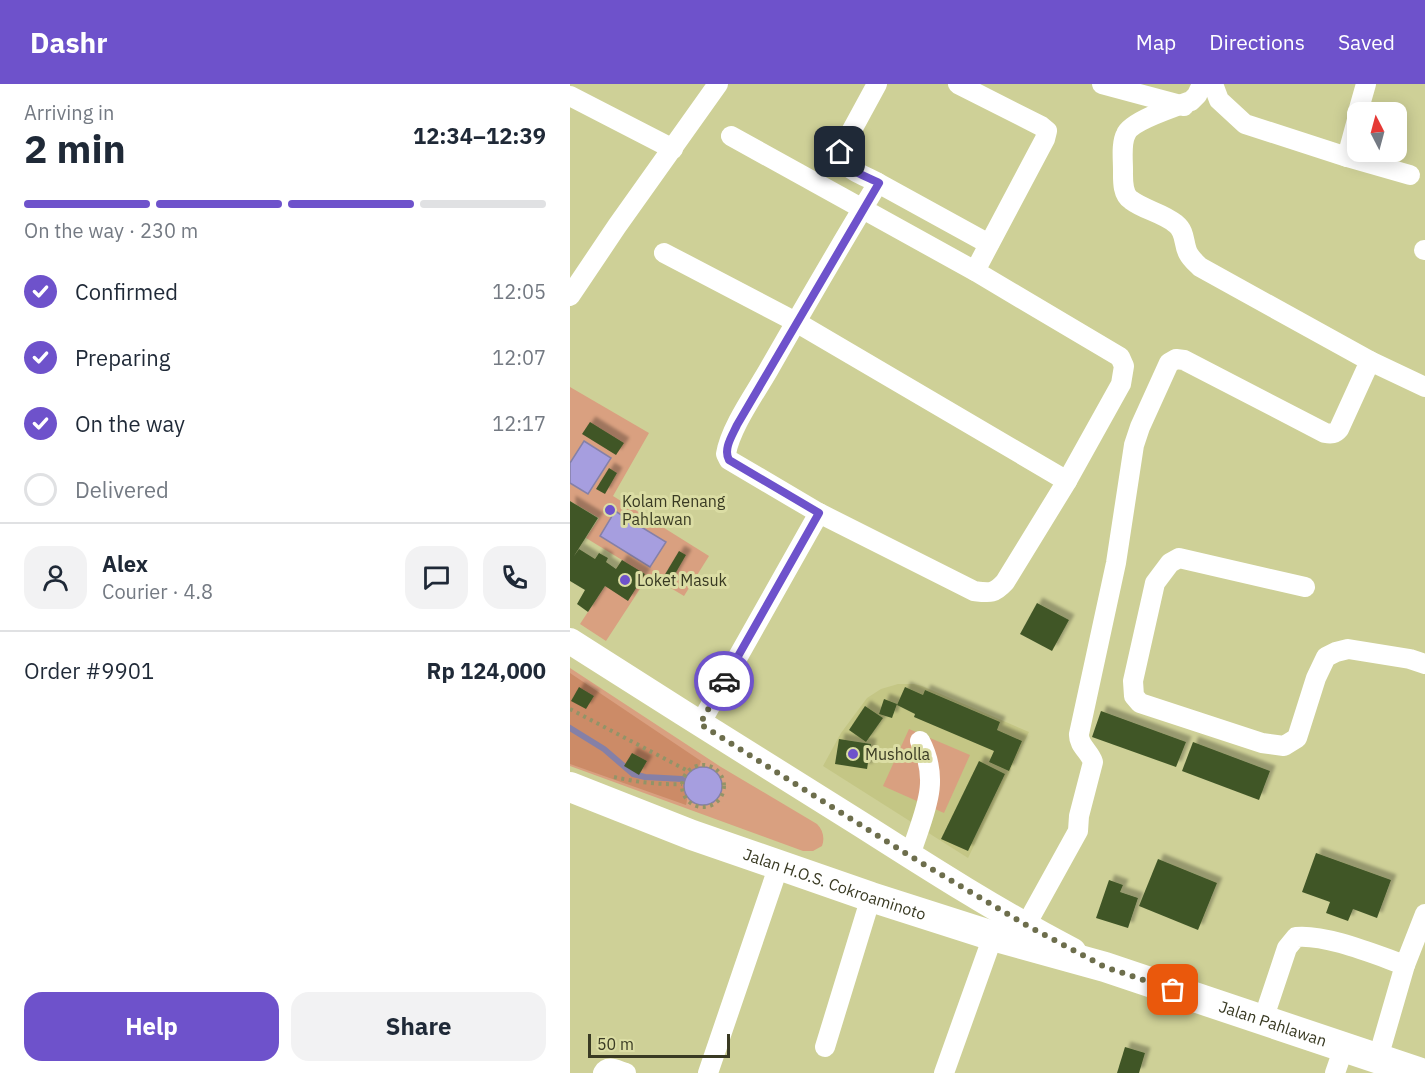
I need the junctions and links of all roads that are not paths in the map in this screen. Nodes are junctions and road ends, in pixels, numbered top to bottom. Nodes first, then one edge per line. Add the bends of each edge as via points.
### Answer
1 (718, 84) edge
2 (877, 84) edge
3 (958, 84) edge
4 (1102, 84) edge
5 (1366, 84) edge
6 (1214, 86) edge
7 (1142, 90) edge
8 (570, 96) edge
9 (1361, 102) edge
10 (1180, 105) junction
11 (731, 136) dead end
12 (673, 149) junction
13 (1347, 157) edge
14 (1364, 162) edge
15 (1410, 175) dead end
16 (879, 183) junction
17 (863, 209) junction
18 (989, 244) junction
19 (664, 253) dead end
20 (975, 271) junction
21 (570, 296) edge
22 (796, 322) junction
23 (1370, 361) junction
24 (1425, 387) edge
25 (1067, 481) junction
26 (819, 513) junction
27 (1305, 587) dead end
28 (570, 641) edge
29 (1425, 664) edge
30 (700, 724) junction
31 (920, 741) dead end
32 (570, 788) edge
33 (910, 856) junction
34 (779, 865) junction
35 (871, 897) junction
36 (1425, 914) edge
37 (1026, 925) junction
38 (993, 936) junction
39 (1405, 965) junction
40 (1105, 967) junction
41 (1263, 1020) junction
42 (825, 1047) dead end
43 (1378, 1058) junction
44 (1340, 1060) edge
45 (603, 1073) edge
46 (626, 1073) edge
47 (708, 1073) edge
48 (944, 1073) edge
49 (1421, 1073) edge

1 - 12 street
2 - 16 street via 840,158 850,168
3 - 18 street via 1047,131
4 - 7 street
5 - 9 street
6 - 10 street
6 - 13 street via 1219,100 1250,126
7 - 10 street
8 - 12 street
10 - 23 street via 1142,120 1125,135 1123,182 1130,200 1177,225 1184,235 1186,252 1200,267
11 - 17 street
12 - 21 street
14 - 15 street
16 - 17 street
16 - 18 street
17 - 20 street
17 - 22 street
18 - 20 street
19 - 22 street
20 - 25 street via 1119,357 1124,366 1121,384
22 - 25 street
22 - 26 street via 737,425 726,454 729,460
23 - 24 street
23 - 37 street via 1339,429 1329,434 1184,360 1169,363 1134,446 1116,563 1079,734 1093,762 1078,831
25 - 26 street via 1005,582 990,593 974,591
26 - 30 street
27 - 29 street via 1179,558 1170,563 1155,583 1133,681 1134,696 1140,703 1262,743 1284,746 1297,738 1316,678 1326,657 1336,651 1348,649
28 - 30 main road, Jalan Pahlawan
30 - 33 main road, Jalan Pahlawan
31 - 33 street via 928,759 931,784
32 - 34 highway, Jalan H.O.S. Cokroaminoto
33 - 37 main road, Jalan Pahlawan
34 - 35 highway, Jalan H.O.S. Cokroaminoto
34 - 47 street
35 - 38 highway, Jalan H.O.S. Cokroaminoto
35 - 42 street
36 - 39 street
37 - 40 main road, Jalan Pahlawan
38 - 40 highway, Jalan H.O.S. Cokroaminoto
38 - 48 street
39 - 41 street via 1308,935 1296,937 1287,948
39 - 43 street
40 - 41 highway, Jalan Pahlawan
41 - 44 highway, Jalan Pahlawan
43 - 44 highway, Jalan Pahlawan
43 - 49 highway, Jalan Pahlawan
45 - 46 street via 608,1068

